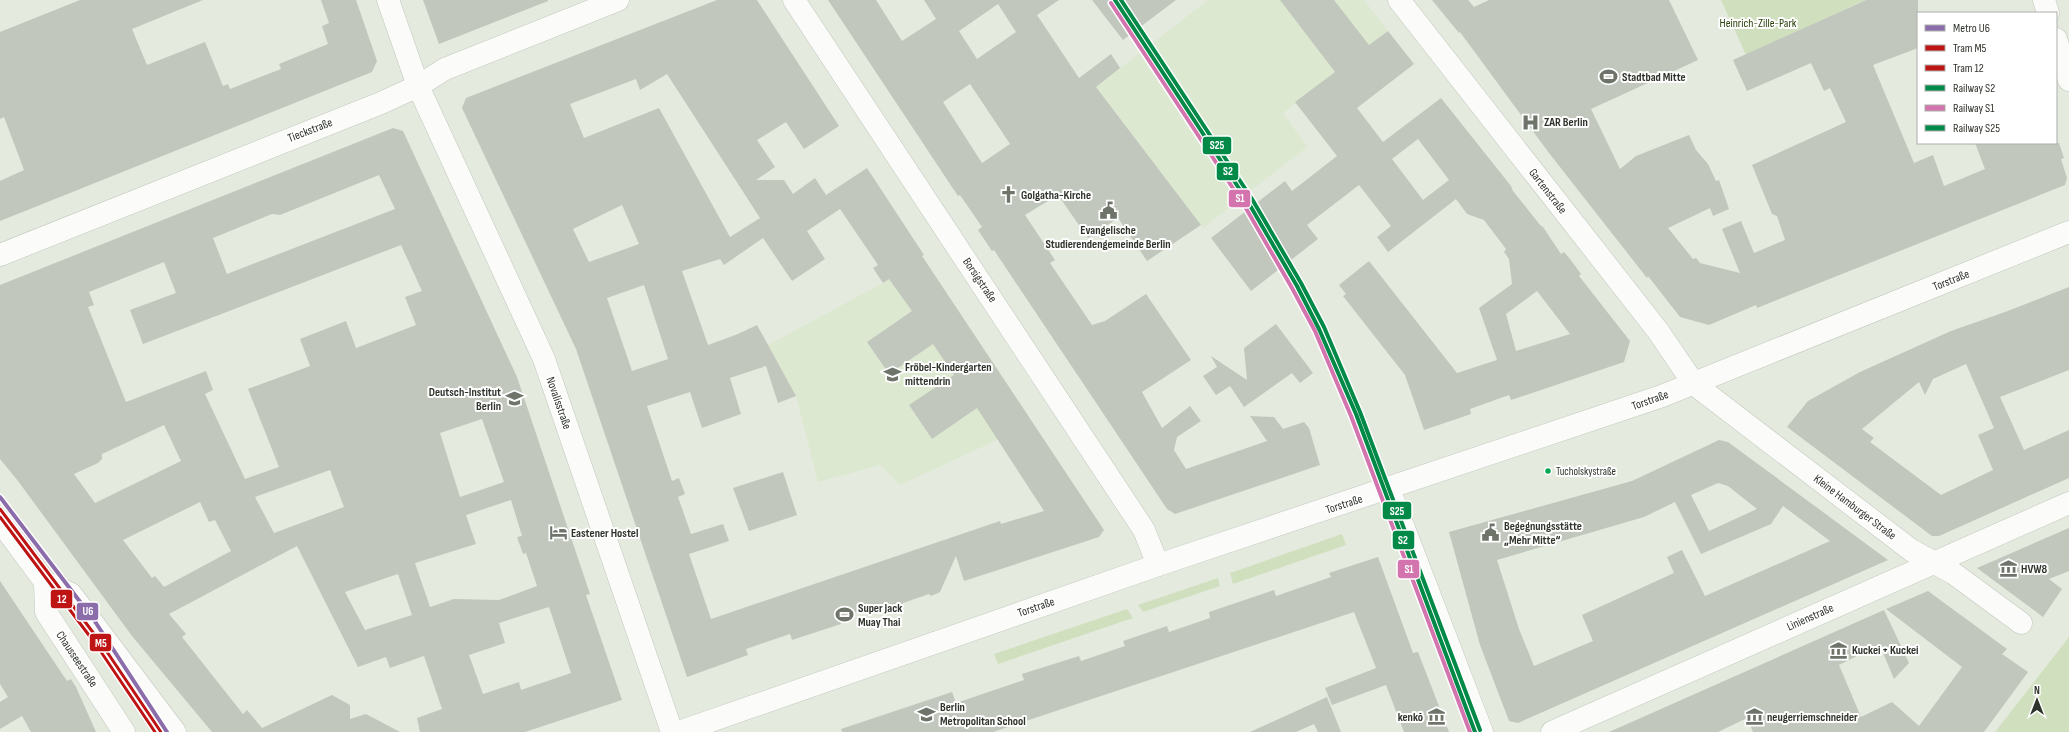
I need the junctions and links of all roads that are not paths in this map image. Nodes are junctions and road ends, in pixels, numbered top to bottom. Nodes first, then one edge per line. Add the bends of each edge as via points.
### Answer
1 (388, 0) edge
2 (618, 0) edge
3 (794, 0) edge
4 (1399, 0) edge
5 (2044, 0) edge
6 (2048, 12) edge
7 (2057, 41) edge
8 (2069, 80) edge
9 (418, 86) junction
10 (2069, 232) edge
11 (0, 255) edge
12 (1694, 384) junction
13 (1389, 489) junction
14 (2069, 503) edge
15 (0, 521) edge
16 (1934, 563) junction
17 (1158, 565) junction
18 (45, 582) junction
19 (2021, 623) dead end
20 (124, 732) edge
21 (175, 732) edge
22 (672, 732) edge
23 (679, 732) edge
24 (1482, 732) edge
25 (1552, 732) edge

1 - 9 street, Novalisstraße
2 - 9 street, Tieckstraße via 449,68
3 - 17 street, Borsigstraße via 1144,530
4 - 12 street, Gartenstraße via 1665,341
5 - 6 street
7 - 8 street
9 - 11 street, Tieckstraße
9 - 22 street, Novalisstraße via 544,358
10 - 12 street, Torstraße
12 - 13 street, Torstraße
12 - 16 street, Kleine Hamburger Straße via 1913,551
13 - 17 street, Torstraße
13 - 24 street
14 - 16 street, Linienstraße
15 - 18 street
16 - 19 street, Kleine Hamburger Straße via 1953,573
16 - 25 street, Linienstraße
17 - 23 street, Torstraße
18 - 20 street, Chausseestraße via 46,612
18 - 21 street via 71,594

